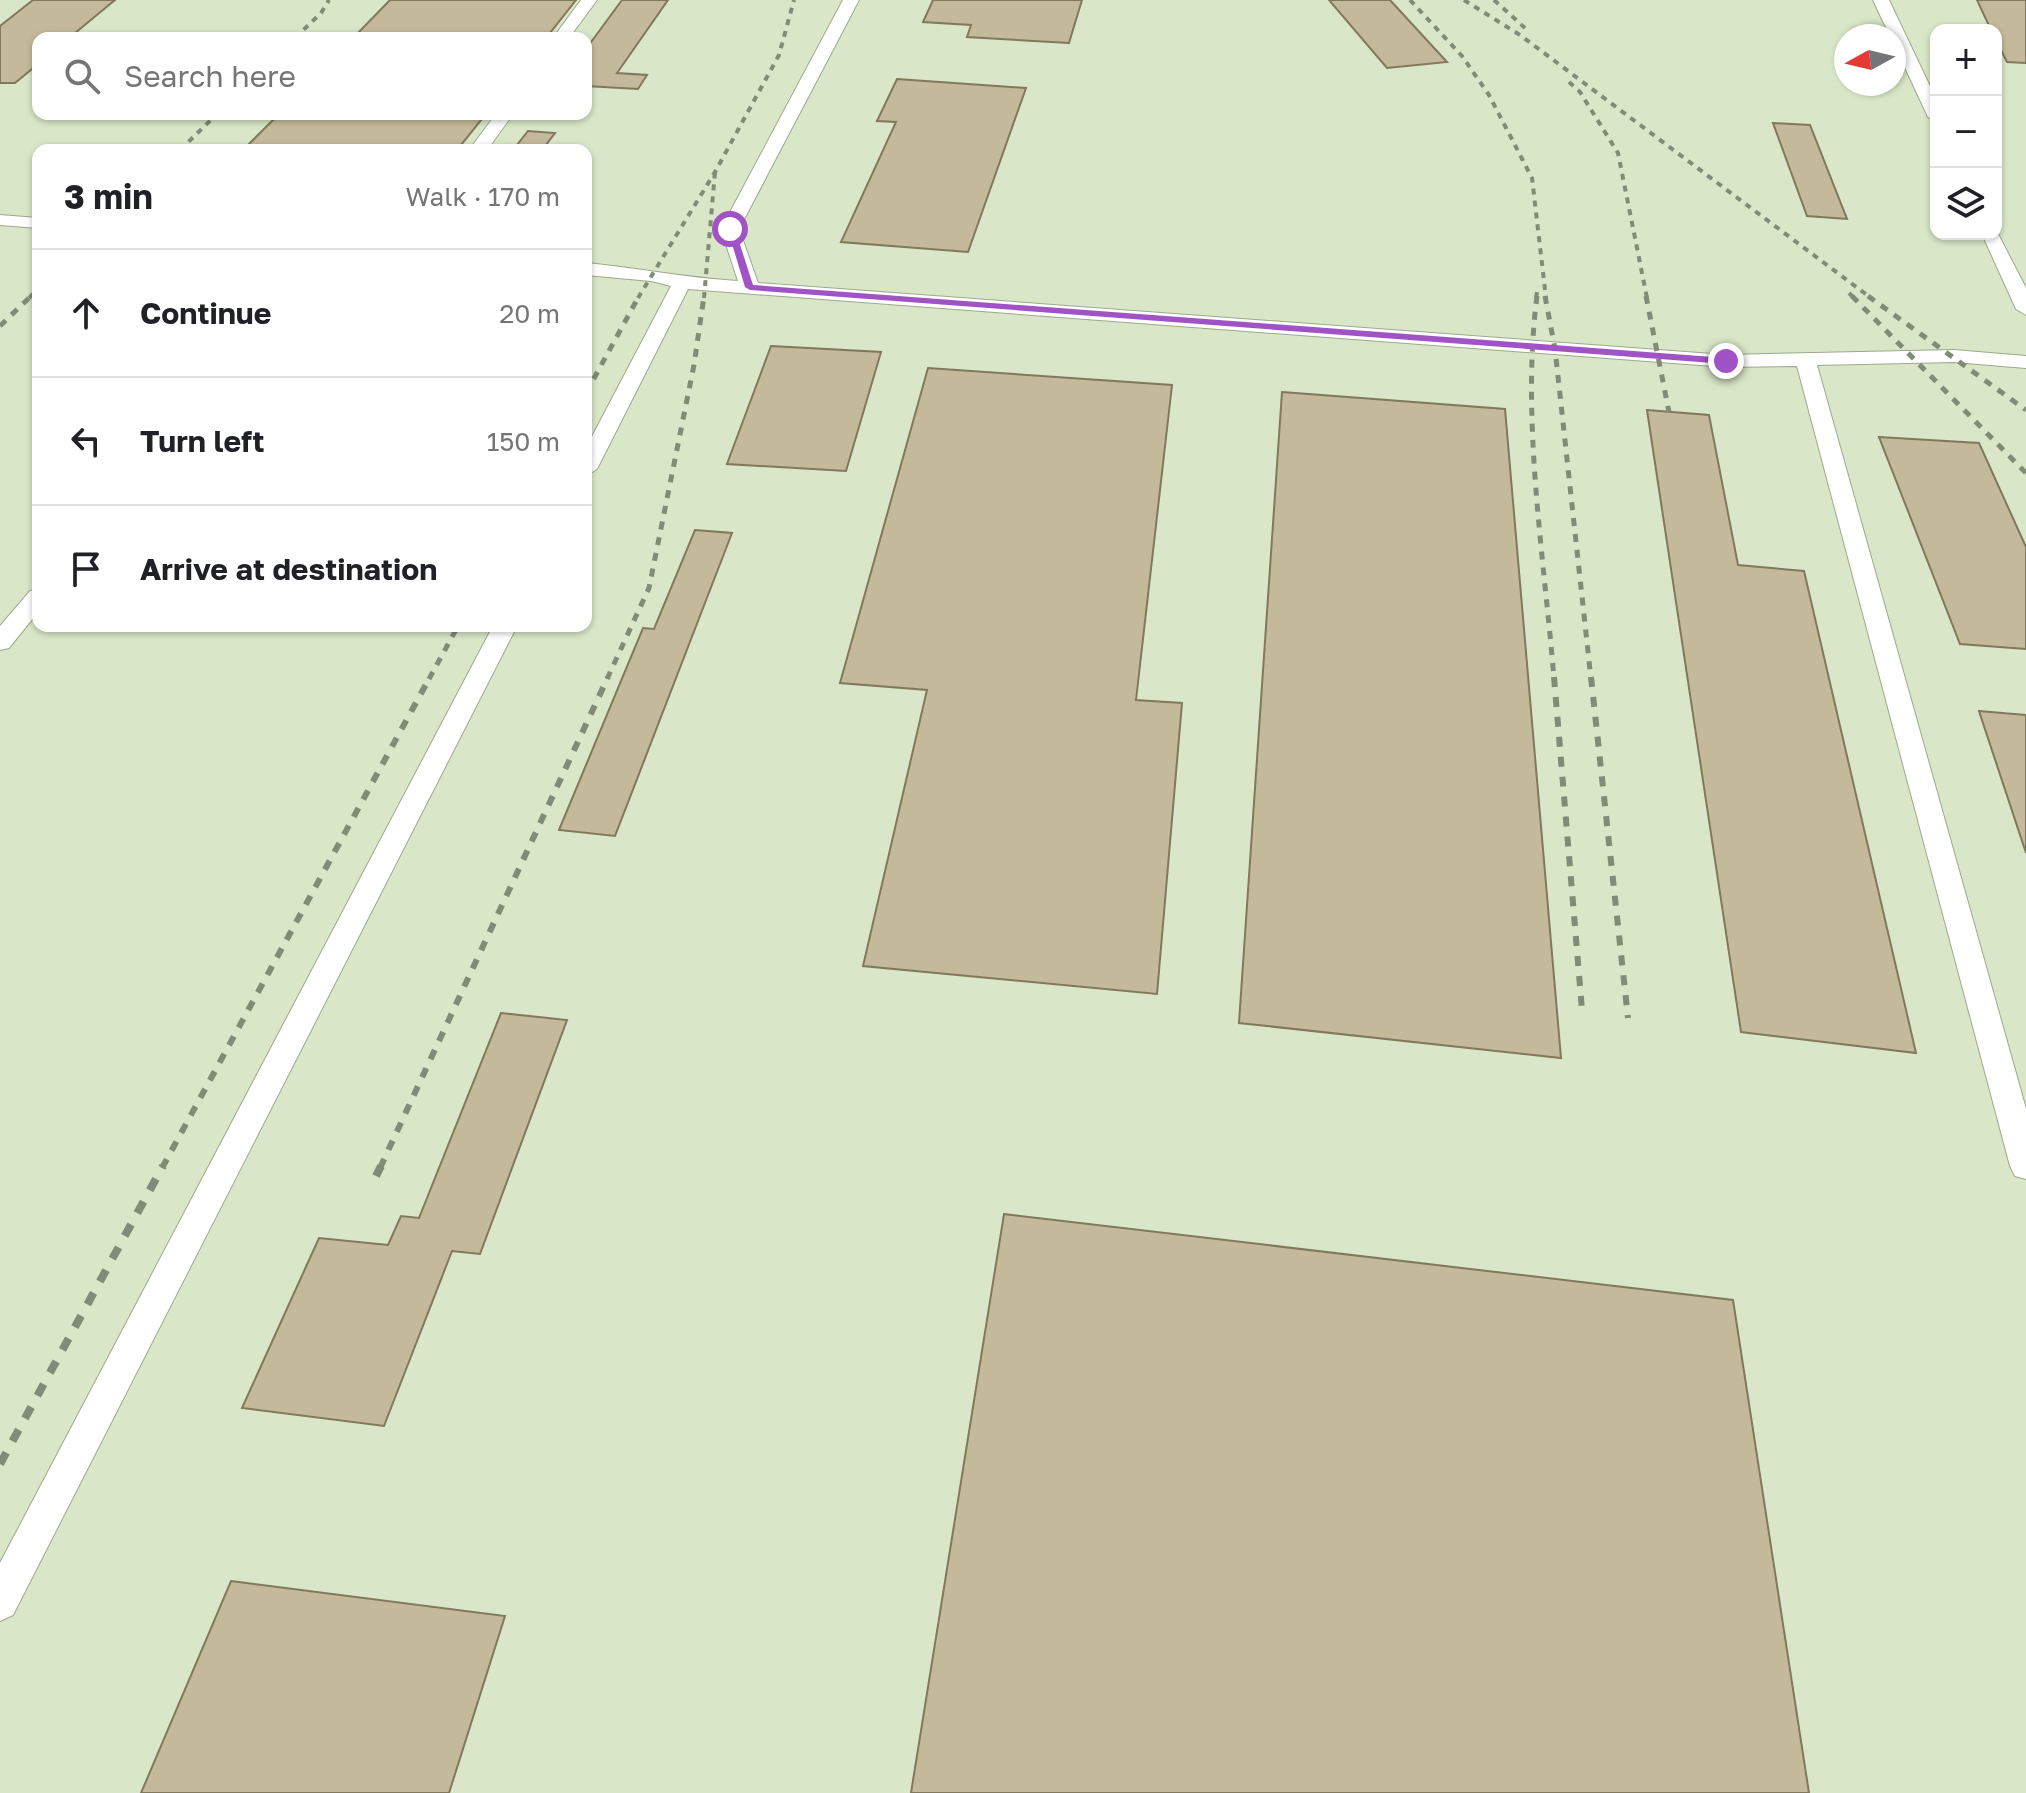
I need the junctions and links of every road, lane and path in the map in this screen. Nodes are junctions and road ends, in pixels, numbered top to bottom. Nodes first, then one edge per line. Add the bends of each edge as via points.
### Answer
1 (589, 0) edge
2 (851, 0) edge
3 (1881, 0) edge
4 (565, 32) edge
5 (1930, 104) edge
6 (500, 120) edge
7 (482, 144) edge
8 (0, 220) edge
9 (32, 223) edge
10 (1994, 240) edge
11 (592, 270) edge
12 (682, 283) junction
13 (750, 287) junction
14 (2026, 309) edge
15 (1805, 359) junction
16 (2026, 362) edge
17 (592, 457) edge
18 (32, 603) edge
19 (502, 632) edge
20 (0, 642) edge
21 (2026, 1166) edge
22 (0, 1602) edge

1 - 4 lane
2 - 13 lane via 730,229
3 - 5 lane
6 - 7 lane
8 - 9 lane
10 - 14 lane
11 - 12 lane
12 - 13 lane
12 - 17 lane
13 - 15 lane via 1530,348 1726,361
15 - 16 lane via 1954,356
15 - 21 lane
18 - 20 lane
19 - 22 lane

